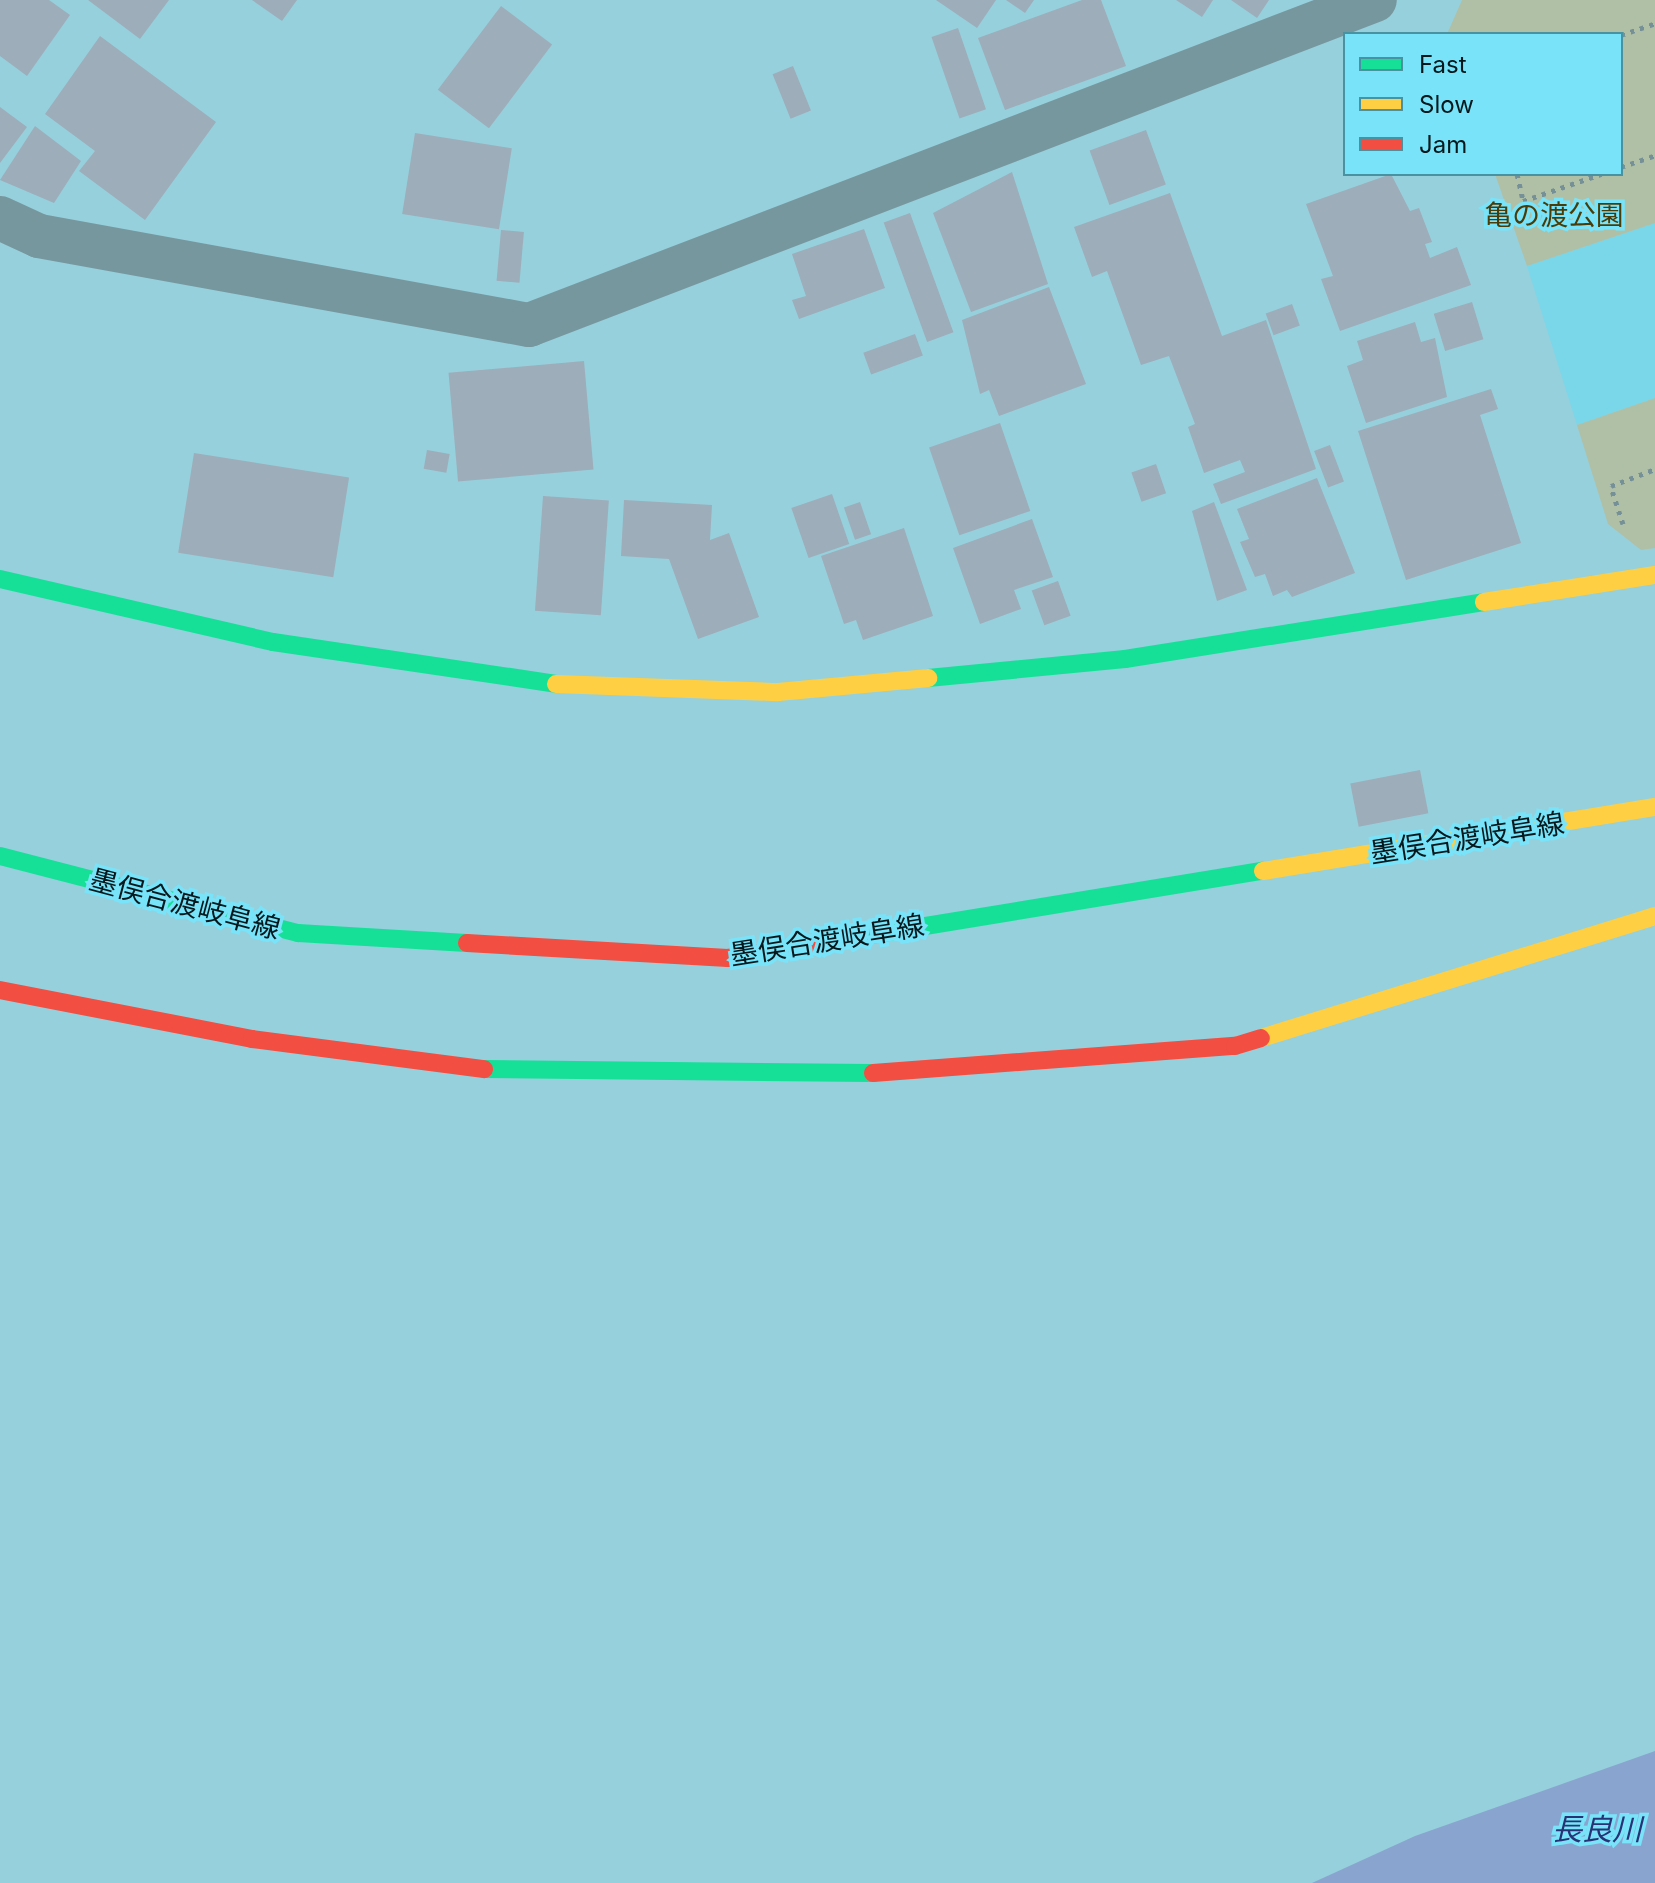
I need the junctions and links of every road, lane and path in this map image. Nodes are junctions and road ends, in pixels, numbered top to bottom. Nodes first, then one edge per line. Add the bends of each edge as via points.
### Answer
1 (1375, 0) edge
2 (1655, 23) edge
3 (1623, 34) edge
4 (1655, 155) edge
5 (1623, 166) edge
6 (1517, 176) edge
7 (1595, 176) edge
8 (0, 218) edge
9 (1655, 469) edge
10 (1626, 534) dead end
11 (1655, 575) edge
12 (0, 579) edge
13 (1655, 807) edge
14 (0, 856) edge
15 (1655, 916) edge
16 (0, 990) edge

1 - 8 street via 529,325 39,236
2 - 3 path
4 - 5 path
6 - 7 path via 1523,201
9 - 10 path via 1611,486
11 - 12 street via 1125,659 778,692 518,683 273,642
13 - 14 street, 墨俣合渡岐阜線 via 728,958 298,933
15 - 16 street via 1235,1046 918,1074 483,1069 252,1039

